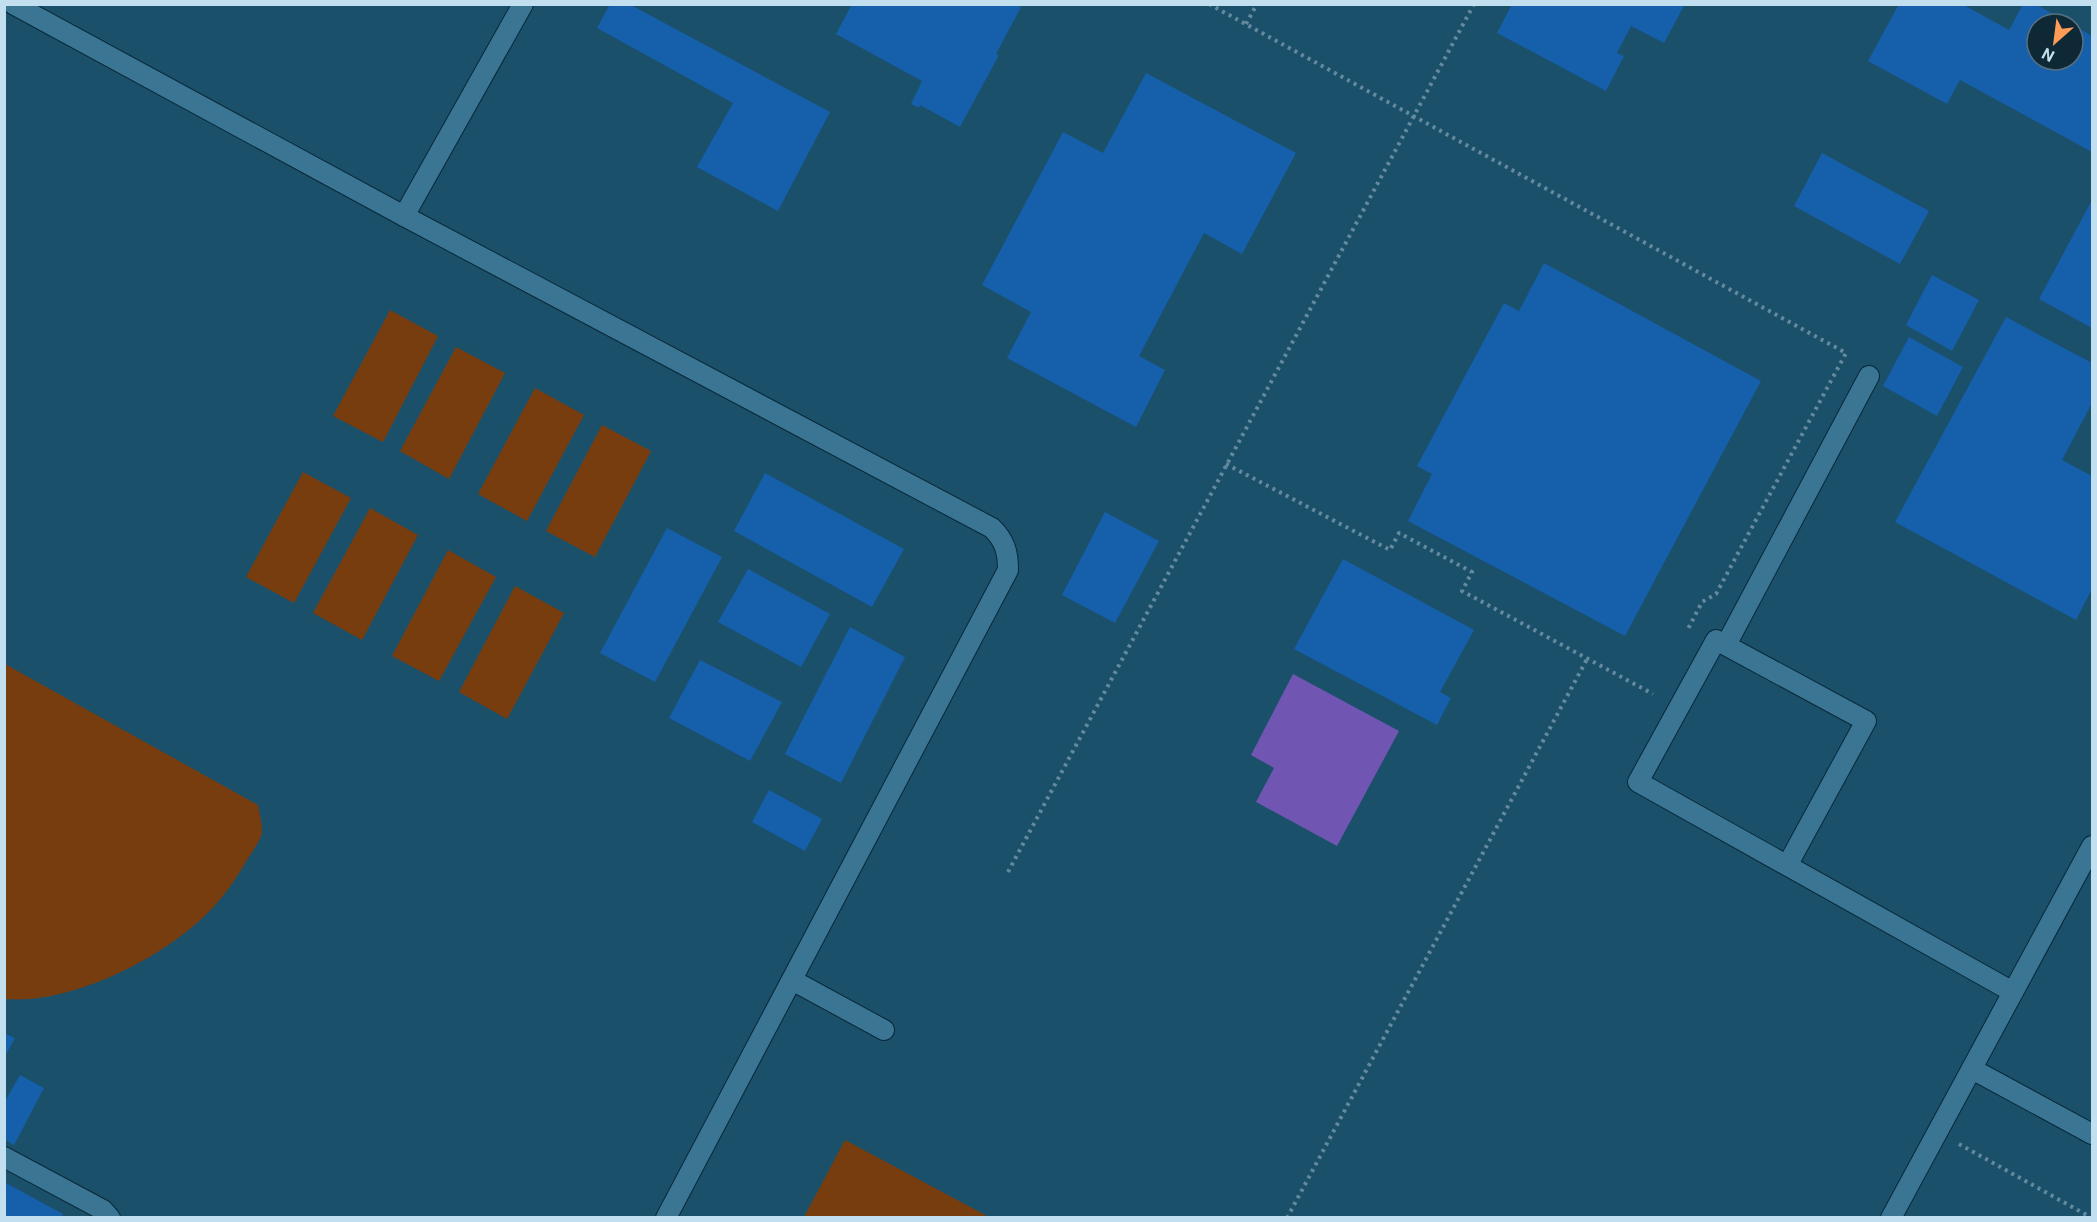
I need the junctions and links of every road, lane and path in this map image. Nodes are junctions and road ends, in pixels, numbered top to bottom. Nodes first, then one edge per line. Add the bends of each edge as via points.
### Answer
1 (13, 4) edge
2 (523, 4) edge
3 (1209, 4) edge
4 (1257, 4) edge
5 (1474, 4) edge
6 (32, 9) edge
7 (1246, 24) junction
8 (1413, 114) junction
9 (404, 216) junction
10 (1869, 376) dead end
11 (1227, 464) junction
12 (1716, 594) dead end
13 (1726, 645) junction
14 (1587, 659) junction
15 (1640, 689) dead end
16 (2092, 846) edge
17 (1788, 864) junction
18 (1008, 872) dead end
19 (792, 980) junction
20 (2013, 992) junction
21 (884, 1030) dead end
22 (1972, 1069) junction
23 (1937, 1132) junction
24 (2092, 1134) edge
25 (4, 1156) edge
26 (110, 1218) edge
27 (666, 1218) edge
28 (1287, 1218) edge
29 (1891, 1218) edge
30 (2092, 1218) edge

1 - 6 lane
2 - 9 lane
3 - 7 path
4 - 7 path
5 - 8 path
6 - 9 lane
7 - 8 path
8 - 11 path
8 - 12 path via 1846,353
9 - 19 lane via 992,528 1003,538 1008,570
10 - 13 lane
11 - 14 path via 1390,550 1399,533 1472,572 1462,591
11 - 18 path
13 - 17 lane via 1866,722
13 - 17 lane via 1716,640 1638,782
14 - 15 path
14 - 28 path
16 - 20 lane
17 - 20 lane
19 - 21 lane
19 - 27 lane
20 - 22 lane
22 - 23 lane
22 - 24 lane
23 - 29 lane
23 - 30 path
25 - 26 lane via 103,1210

